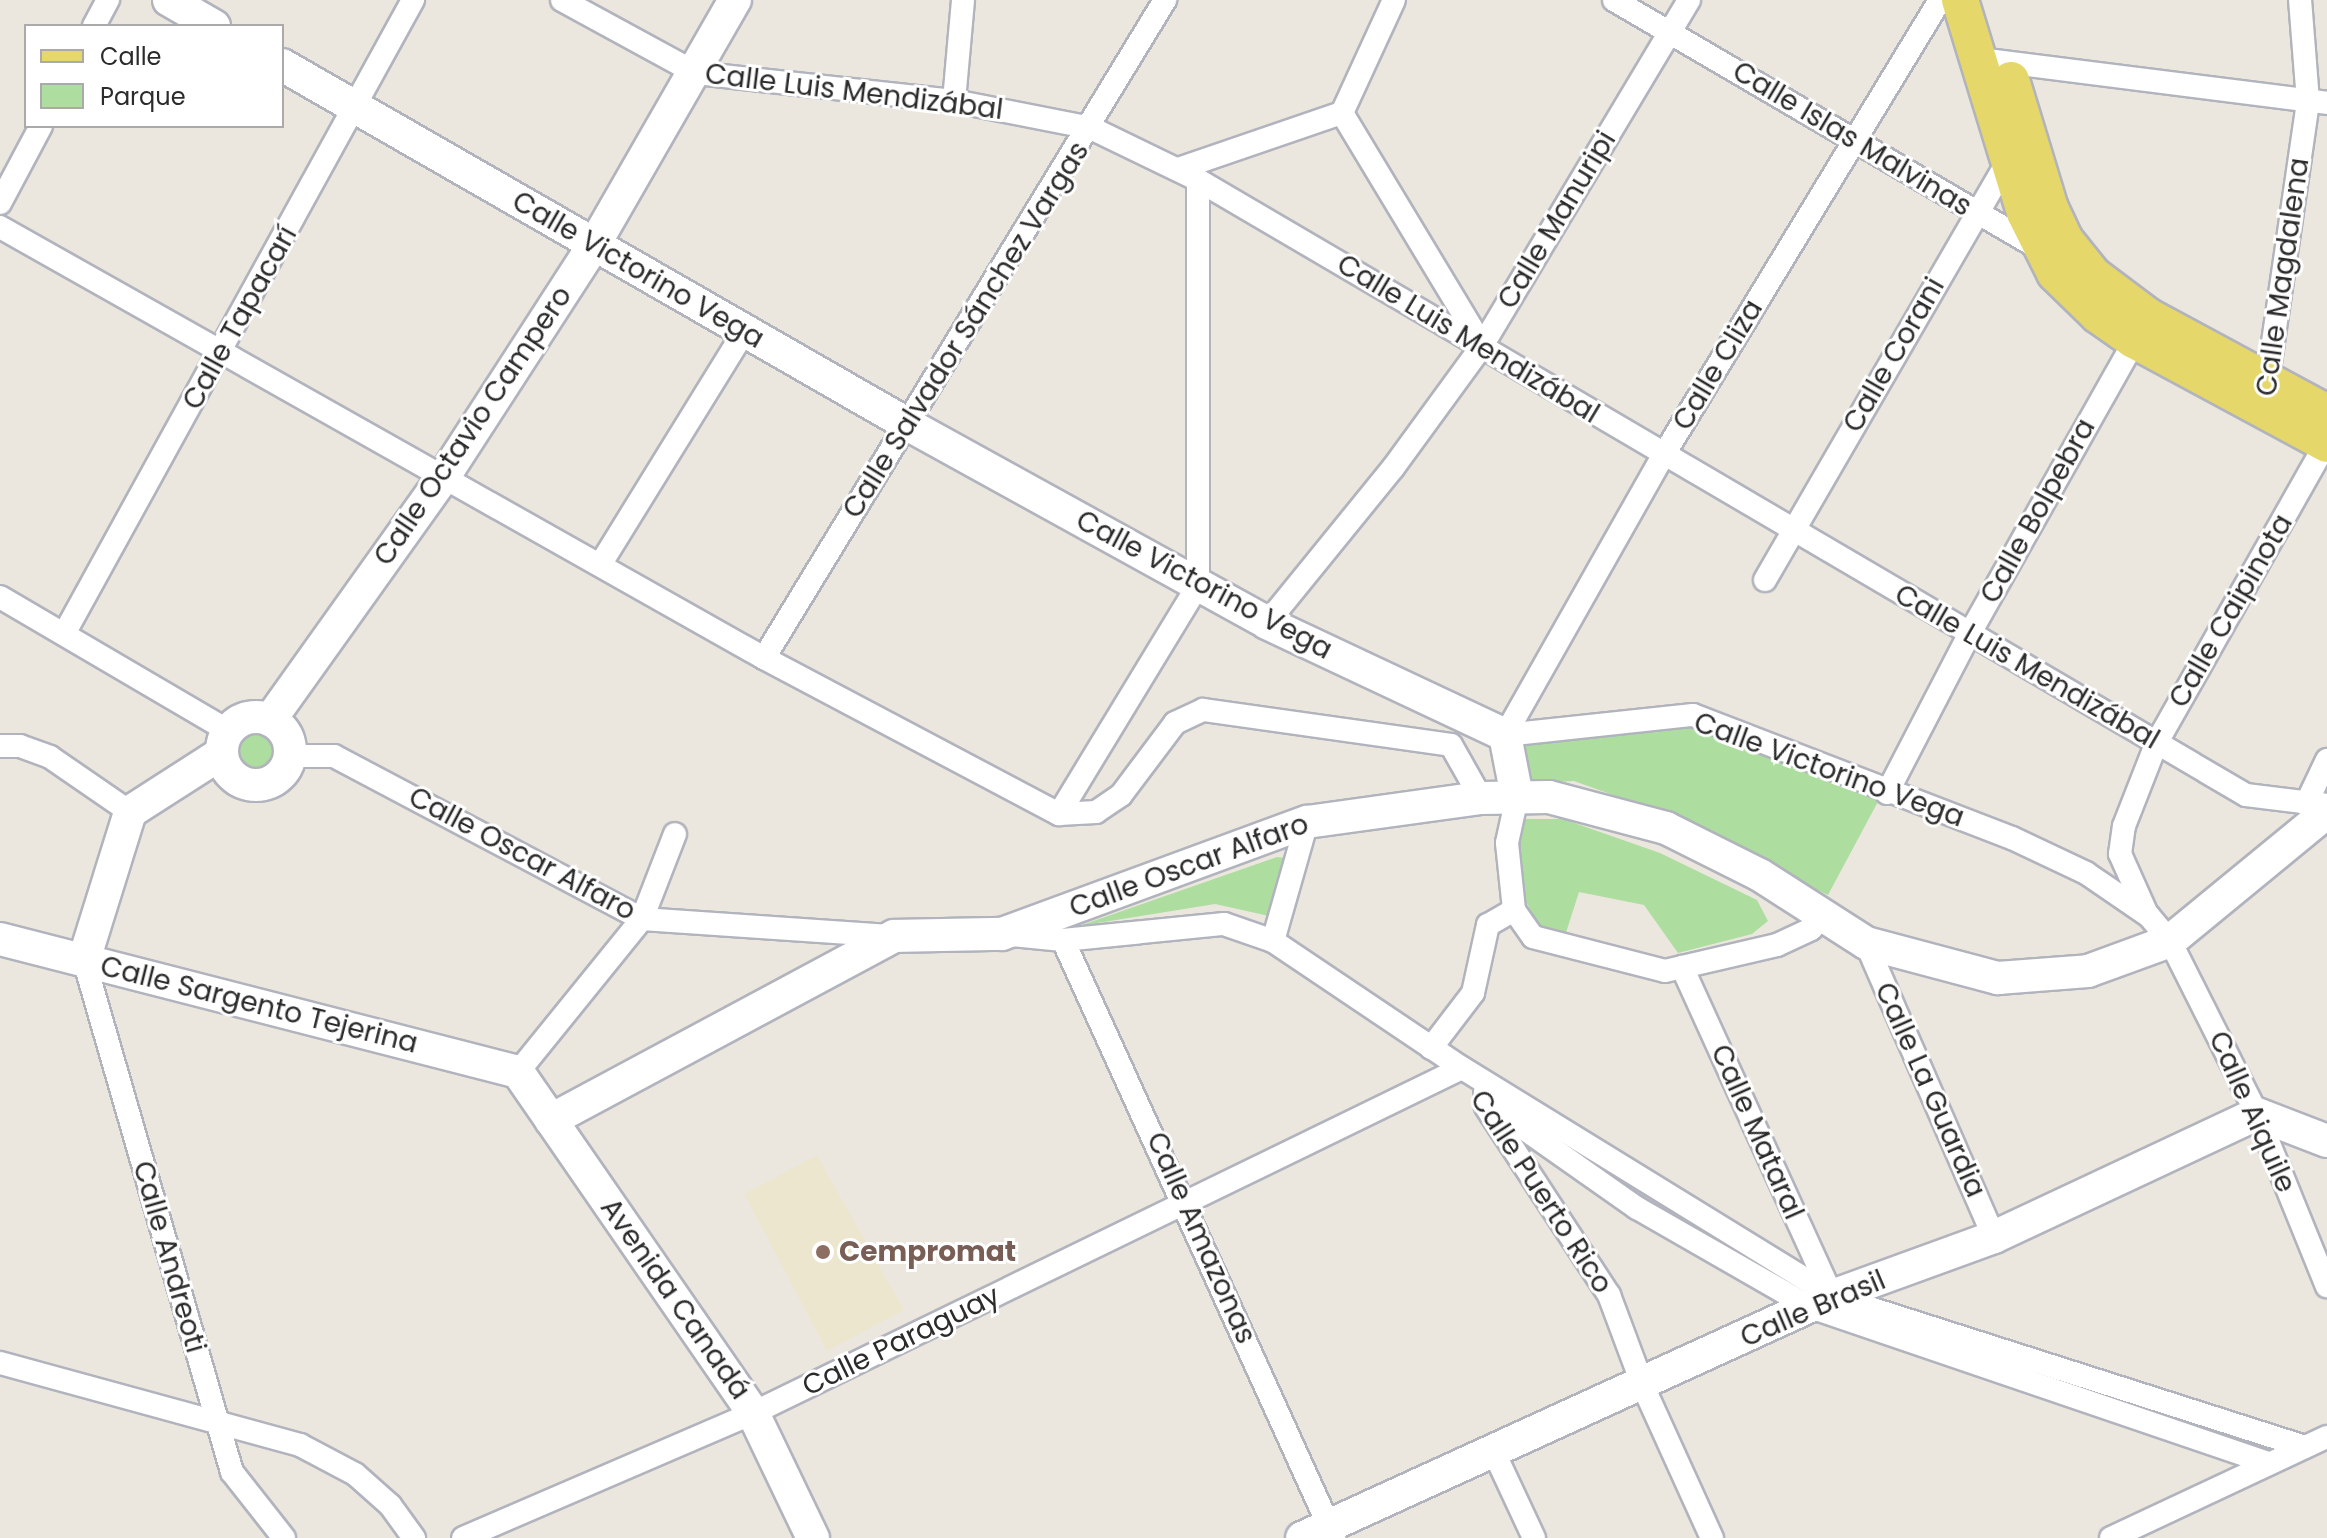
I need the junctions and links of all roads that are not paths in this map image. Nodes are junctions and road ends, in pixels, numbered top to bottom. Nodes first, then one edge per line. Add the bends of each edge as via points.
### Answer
1 (108, 0) edge
2 (169, 0) edge
3 (413, 0) edge
4 (562, 0) edge
5 (735, 0) edge
6 (963, 0) edge
7 (1165, 0) edge
8 (1394, 0) edge
9 (1614, 0) edge
10 (1689, 0) edge
11 (1940, 0) edge
12 (1960, 0) edge
13 (1984, 0) edge
14 (2300, 0) edge
15 (95, 24) edge
16 (211, 24) edge
17 (1670, 31) junction
18 (1993, 61) junction
19 (284, 66) edge
20 (696, 73) junction
21 (954, 101) junction
22 (2318, 102) edge
23 (354, 106) junction
24 (1342, 113) junction
25 (40, 128) edge
26 (1091, 128) junction
27 (1852, 141) junction
28 (2018, 146) junction
29 (1188, 174) junction
30 (0, 203) edge
31 (1977, 213) junction
32 (0, 227) edge
33 (594, 245) junction
34 (2040, 249) junction
35 (2093, 275) junction
36 (2141, 328) junction
37 (744, 332) junction
38 (1482, 346) junction
39 (223, 351) junction
40 (2265, 396) junction
41 (2327, 413) edge
42 (907, 424) junction
43 (2327, 443) edge
44 (1663, 456) junction
45 (445, 475) junction
46 (1791, 530) junction
47 (600, 565) junction
48 (1765, 580) dead end
49 (1198, 585) junction
50 (0, 597) edge
51 (1267, 623) junction
52 (1970, 633) junction
53 (64, 634) junction
54 (764, 658) junction
55 (270, 720) junction
56 (1505, 735) junction
57 (225, 742) junction
58 (2157, 742) junction
59 (0, 746) edge
60 (290, 756) junction
61 (2327, 760) edge
62 (1887, 793) junction
63 (1517, 797) junction
64 (1481, 798) junction
65 (2320, 807) edge
66 (130, 812) junction
67 (1059, 814) junction
68 (1307, 822) junction
69 (675, 834) dead end
70 (1514, 910) junction
71 (1822, 916) junction
72 (2149, 916) junction
73 (642, 919) junction
74 (1002, 934) junction
75 (894, 936) junction
76 (0, 939) edge
77 (1063, 940) junction
78 (1273, 941) junction
79 (2170, 941) junction
80 (1866, 943) junction
81 (84, 960) junction
82 (1682, 967) junction
83 (1431, 1048) junction
84 (1462, 1068) junction
85 (518, 1072) junction
86 (2257, 1114) junction
87 (551, 1120) junction
88 (2327, 1141) edge
89 (1186, 1202) junction
90 (1994, 1237) junction
91 (2327, 1286) edge
92 (1821, 1302) junction
93 (0, 1363) edge
94 (1643, 1386) junction
95 (753, 1413) junction
96 (216, 1422) junction
97 (2327, 1437) edge
98 (2304, 1447) junction
99 (1493, 1450) junction
100 (2269, 1463) junction
101 (1322, 1534) edge
102 (284, 1538) edge
103 (414, 1538) edge
104 (463, 1538) edge
105 (813, 1538) edge
106 (1534, 1538) edge
107 (1712, 1538) edge
108 (2111, 1538) edge

1 - 15 street
2 - 16 street
3 - 23 street, Calle Tapacarí
4 - 20 street, Calle Luis Mendizábal
5 - 20 street, Calle Octavio Campero
6 - 21 street
7 - 26 street, Calle Salvador Sánchez Vargas
8 - 24 street
9 - 17 street, Calle Islas Malvinas
10 - 17 street, Calle Manuripi
11 - 27 street, Calle Cliza
12 - 18 main road
13 - 18 main road
14 - 22 street, Calle Magdalena
17 - 27 street, Calle Islas Malvinas
17 - 38 street, Calle Manuripi
18 - 22 street
18 - 28 main road
19 - 23 street, Calle Victorino Vega
20 - 21 street, Calle Luis Mendizábal
20 - 33 street, Calle Octavio Campero
21 - 26 street, Calle Luis Mendizábal
22 - 40 street, Calle Magdalena
23 - 33 street, Calle Victorino Vega
23 - 39 street, Calle Tapacarí
24 - 29 street
24 - 38 street
25 - 30 street
26 - 29 street, Calle Luis Mendizábal
26 - 42 street, Calle Salvador Sánchez Vargas
27 - 31 street, Calle Islas Malvinas
27 - 44 street, Calle Cliza
28 - 31 street, Calle Corani
28 - 34 main road
28 - 35 main road via 2057,223
29 - 38 street, Calle Luis Mendizábal
29 - 49 street
31 - 34 street, Calle Islas Malvinas
31 - 46 street, Calle Corani
32 - 39 street
33 - 37 street, Calle Victorino Vega
33 - 45 street, Calle Octavio Campero
34 - 35 street, Calle Islas Malvinas
34 - 36 main road via 2073,293
35 - 36 main road
36 - 40 main road
36 - 52 street, Calle Bolpebra
37 - 42 street, Calle Victorino Vega
37 - 47 street
38 - 44 street, Calle Luis Mendizábal
38 - 51 street, Calle Manuripi via 1393,468
39 - 45 street
39 - 53 street, Calle Tapacarí
40 - 41 main road
40 - 43 main road
42 - 49 street, Calle Victorino Vega
42 - 54 street, Calle Salvador Sánchez Vargas
43 - 58 street, Calle Caipinota
44 - 46 street, Calle Luis Mendizábal
44 - 56 street, Calle Cliza
45 - 47 street
45 - 55 street, Calle Octavio Campero
46 - 48 street, Calle Corani
46 - 52 street, Calle Luis Mendizábal
47 - 54 street
49 - 51 street, Calle Victorino Vega
49 - 67 street
50 - 53 street
51 - 56 street, Calle Victorino Vega
52 - 58 street, Calle Luis Mendizábal
52 - 62 street, Calle Bolpebra
53 - 57 street
54 - 67 street
55 - 57 street via 247,718
55 - 60 street via 286,734
56 - 62 street, Calle Victorino Vega via 1693,715
56 - 63 street
57 - 60 street via 231,774 251,785 281,775
57 - 66 street
58 - 65 street, Calle Luis Mendizábal via 2246,795
58 - 72 street, Calle Caipinota via 2124,826 2120,854
59 - 66 street via 20,746 50,757
60 - 73 street, Calle Oscar Alfaro via 334,756
61 - 65 street
62 - 72 street, Calle Victorino Vega via 2061,861
63 - 64 street, Calle Oscar Alfaro
63 - 70 street via 1507,843
63 - 71 street, Calle Oscar Alfaro via 1549,797 1666,828 1760,875
64 - 67 street via 1451,745 1203,710 1175,723 1121,795 1096,812
64 - 68 street, Calle Oscar Alfaro
65 - 79 street, Calle Oscar Alfaro
66 - 81 street
68 - 74 street, Calle Oscar Alfaro
68 - 78 street
69 - 73 street
70 - 82 street via 1533,937 1665,971
70 - 83 street via 1488,925 1473,993
71 - 80 street, Calle Oscar Alfaro
71 - 82 street via 1811,929 1777,945
72 - 79 street, Calle Victorino Vega
73 - 75 street, Calle Oscar Alfaro
73 - 85 street
74 - 75 street, Calle Oscar Alfaro
74 - 77 street
75 - 87 street
76 - 81 street, Calle Sargento Tejerina
77 - 78 street via 1224,924
77 - 89 street, Calle Amazonas
78 - 83 street
79 - 80 street, Calle Oscar Alfaro via 2088,971 1998,978
79 - 86 street, Calle Aiquile
80 - 90 street, Calle La Guardia
81 - 85 street, Calle Sargento Tejerina
81 - 96 street, Calle Andreoti
82 - 92 street, Calle Mataral
83 - 84 street
84 - 89 street, Calle Paraguay
84 - 92 street via 1516,1123 1637,1208
84 - 94 street, Calle Puerto Rico via 1609,1295
85 - 87 street, Avenida Canadá
86 - 88 street
86 - 90 street, Calle Brasil
86 - 91 street, Calle Aiquile
87 - 95 street, Avenida Canadá
89 - 95 street, Calle Paraguay
89 - 101 street, Calle Amazonas
90 - 92 street, Calle Brasil
92 - 94 street, Calle Brasil
92 - 98 street
92 - 100 street
93 - 96 street
94 - 99 street, Calle Brasil
94 - 107 street, Calle Puerto Rico
95 - 104 street, Calle Paraguay
95 - 105 street, Avenida Canadá
96 - 102 street, Calle Andreoti via 232,1472
96 - 103 street via 300,1445 355,1474 390,1505
97 - 98 street
98 - 100 street
99 - 101 street, Calle Brasil
99 - 106 street
100 - 108 street

